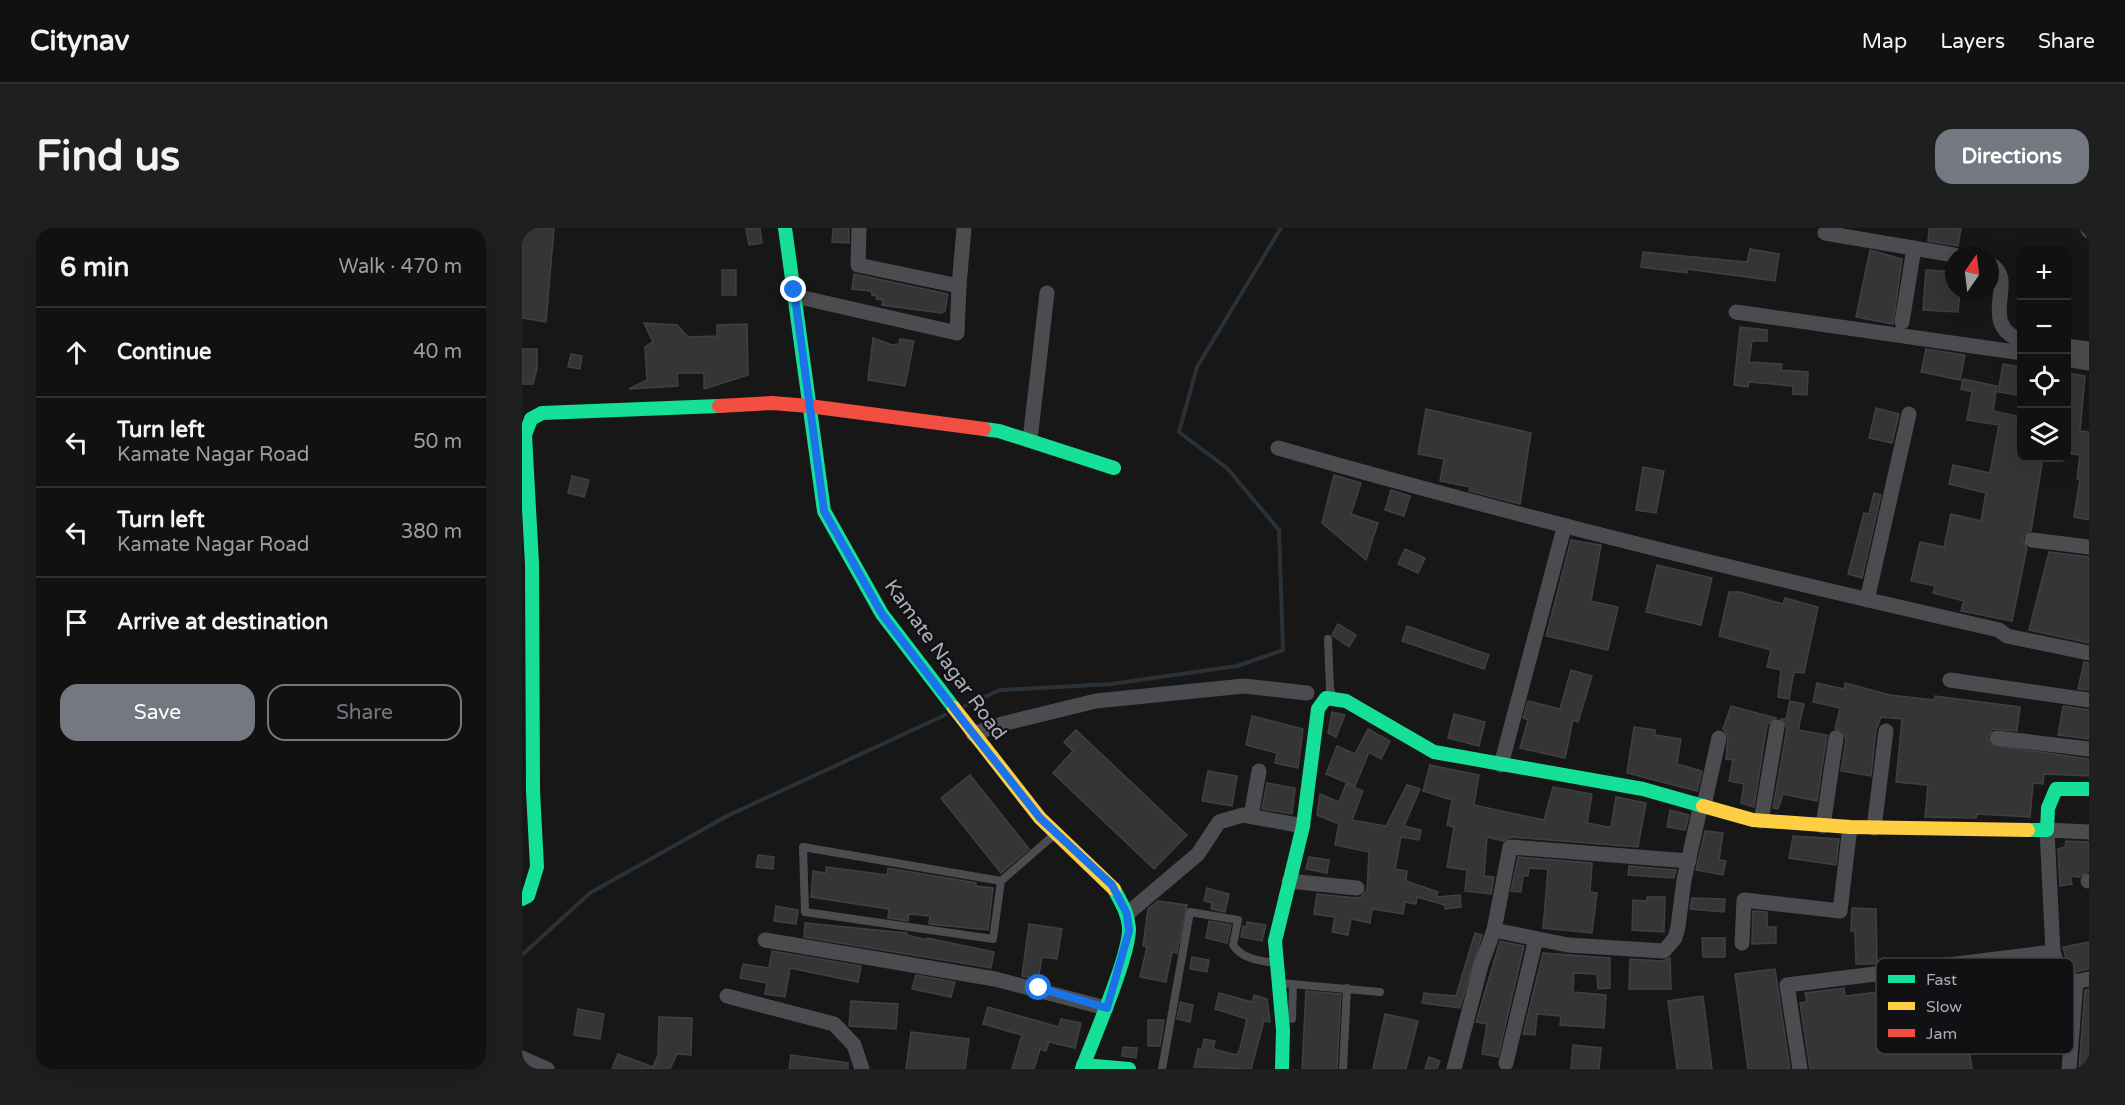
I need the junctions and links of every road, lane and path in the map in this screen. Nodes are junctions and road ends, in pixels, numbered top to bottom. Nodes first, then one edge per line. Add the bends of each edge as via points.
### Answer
1 (785, 228) edge
2 (859, 228) edge
3 (964, 228) edge
4 (1826, 234) dead end
5 (1914, 248) junction
6 (1945, 253) edge
7 (1999, 275) edge
8 (960, 286) junction
9 (1047, 293) dead end
10 (795, 296) junction
11 (1736, 312) dead end
12 (1902, 322) dead end
13 (2017, 339) edge
14 (2071, 347) edge
15 (2089, 349) edge
16 (2017, 352) edge
17 (2071, 360) edge
18 (2089, 363) edge
19 (809, 406) junction
20 (1909, 414) dead end
21 (1030, 440) junction
22 (1278, 448) dead end
23 (1114, 468) dead end
24 (1564, 528) junction
25 (2032, 540) dead end
26 (2089, 547) edge
27 (1867, 600) junction
28 (1328, 639) dead end
29 (2089, 652) edge
30 (1950, 680) dead end
31 (1307, 693) dead end
32 (1332, 697) junction
33 (2089, 700) edge
34 (1778, 727) dead end
35 (1886, 732) dead end
36 (973, 734) junction
37 (1719, 738) dead end
38 (1836, 738) dead end
39 (1997, 738) dead end
40 (2089, 749) edge
41 (1501, 765) junction
42 (1259, 771) dead end
43 (2089, 789) edge
44 (1703, 805) junction
45 (1251, 816) junction
46 (1761, 821) junction
47 (1303, 826) junction
48 (1823, 826) junction
49 (1850, 827) junction
50 (1874, 828) junction
51 (2047, 830) junction
52 (2089, 832) edge
53 (1057, 833) junction
54 (1689, 861) junction
55 (1001, 881) junction
56 (1288, 881) junction
57 (1357, 888) dead end
58 (522, 898) edge
59 (1127, 914) junction
60 (1494, 930) junction
61 (1536, 939) junction
62 (765, 940) dead end
63 (1742, 943) dead end
64 (2053, 952) junction
65 (2005, 958) edge
66 (2055, 958) edge
67 (1277, 963) junction
68 (1876, 974) edge
69 (2083, 980) edge
70 (1286, 984) junction
71 (1347, 988) junction
72 (1380, 992) dead end
73 (727, 996) dead end
74 (1107, 1008) junction
75 (2074, 1037) edge
76 (2071, 1054) edge
77 (522, 1058) edge
78 (1506, 1063) dead end
79 (1083, 1067) edge
80 (547, 1069) edge
81 (862, 1069) edge
82 (1129, 1069) edge
83 (1162, 1069) edge
84 (1282, 1069) edge
85 (1290, 1069) edge
86 (1343, 1069) edge
87 (1454, 1069) edge
88 (1800, 1069) edge
89 (2069, 1069) edge

1 - 10 street, Kamate Nagar Road
2 - 8 street via 858,265
3 - 8 street
4 - 5 street
5 - 6 street
5 - 12 street
7 - 13 street via 1998,317 2008,336
8 - 10 street via 957,333
9 - 21 street
10 - 19 street, Kamate Nagar Road
11 - 16 street
14 - 15 street
17 - 18 street
19 - 21 street via 936,420
19 - 36 street, Kamate Nagar Road via 824,511 882,614
19 - 58 street via 772,403 542,413 531,418 527,425 537,867 528,896
20 - 27 street
21 - 23 street
22 - 24 street
24 - 27 street
24 - 41 street
25 - 26 street
27 - 29 street via 2000,630 2007,636
28 - 32 lane
30 - 33 street
31 - 36 street via 1244,686 1096,701
32 - 41 street via 1346,701 1434,752
32 - 47 street via 1321,702 1318,709
34 - 46 street
35 - 50 street
36 - 53 street, Kamate Nagar Road via 1040,818
37 - 44 street
38 - 48 street
39 - 40 street
41 - 44 street via 1643,789
42 - 45 street
43 - 51 street via 2056,789 2048,808
44 - 46 street
44 - 54 street
45 - 47 street
45 - 59 street via 1219,822 1198,854
46 - 48 street
47 - 56 street
48 - 49 street
49 - 50 street
49 - 63 street via 1840,911 1744,900
50 - 51 street
51 - 52 street
51 - 64 street
53 - 55 lane
53 - 59 street, Kamate Nagar Road via 1112,885
54 - 60 street via 1510,847
54 - 61 street via 1675,938 1664,951
55 - 55 lane via 993,939 805,912 803,847
56 - 57 street
56 - 67 street via 1275,941
59 - 74 street, Kamate Nagar Road via 1127,942
60 - 61 street
60 - 87 street
61 - 78 street
62 - 74 street via 995,979
64 - 65 street
64 - 66 street
67 - 70 street
67 - 83 lane via 1254,960 1237,951 1233,945 1238,920 1191,912
68 - 88 street via 1787,985
69 - 75 street
70 - 71 lane
70 - 84 street
70 - 85 lane
71 - 72 lane
71 - 86 lane
73 - 81 street via 834,1024 854,1046
74 - 79 street, Kamate Nagar Road
76 - 89 street
77 - 80 street
79 - 82 street

